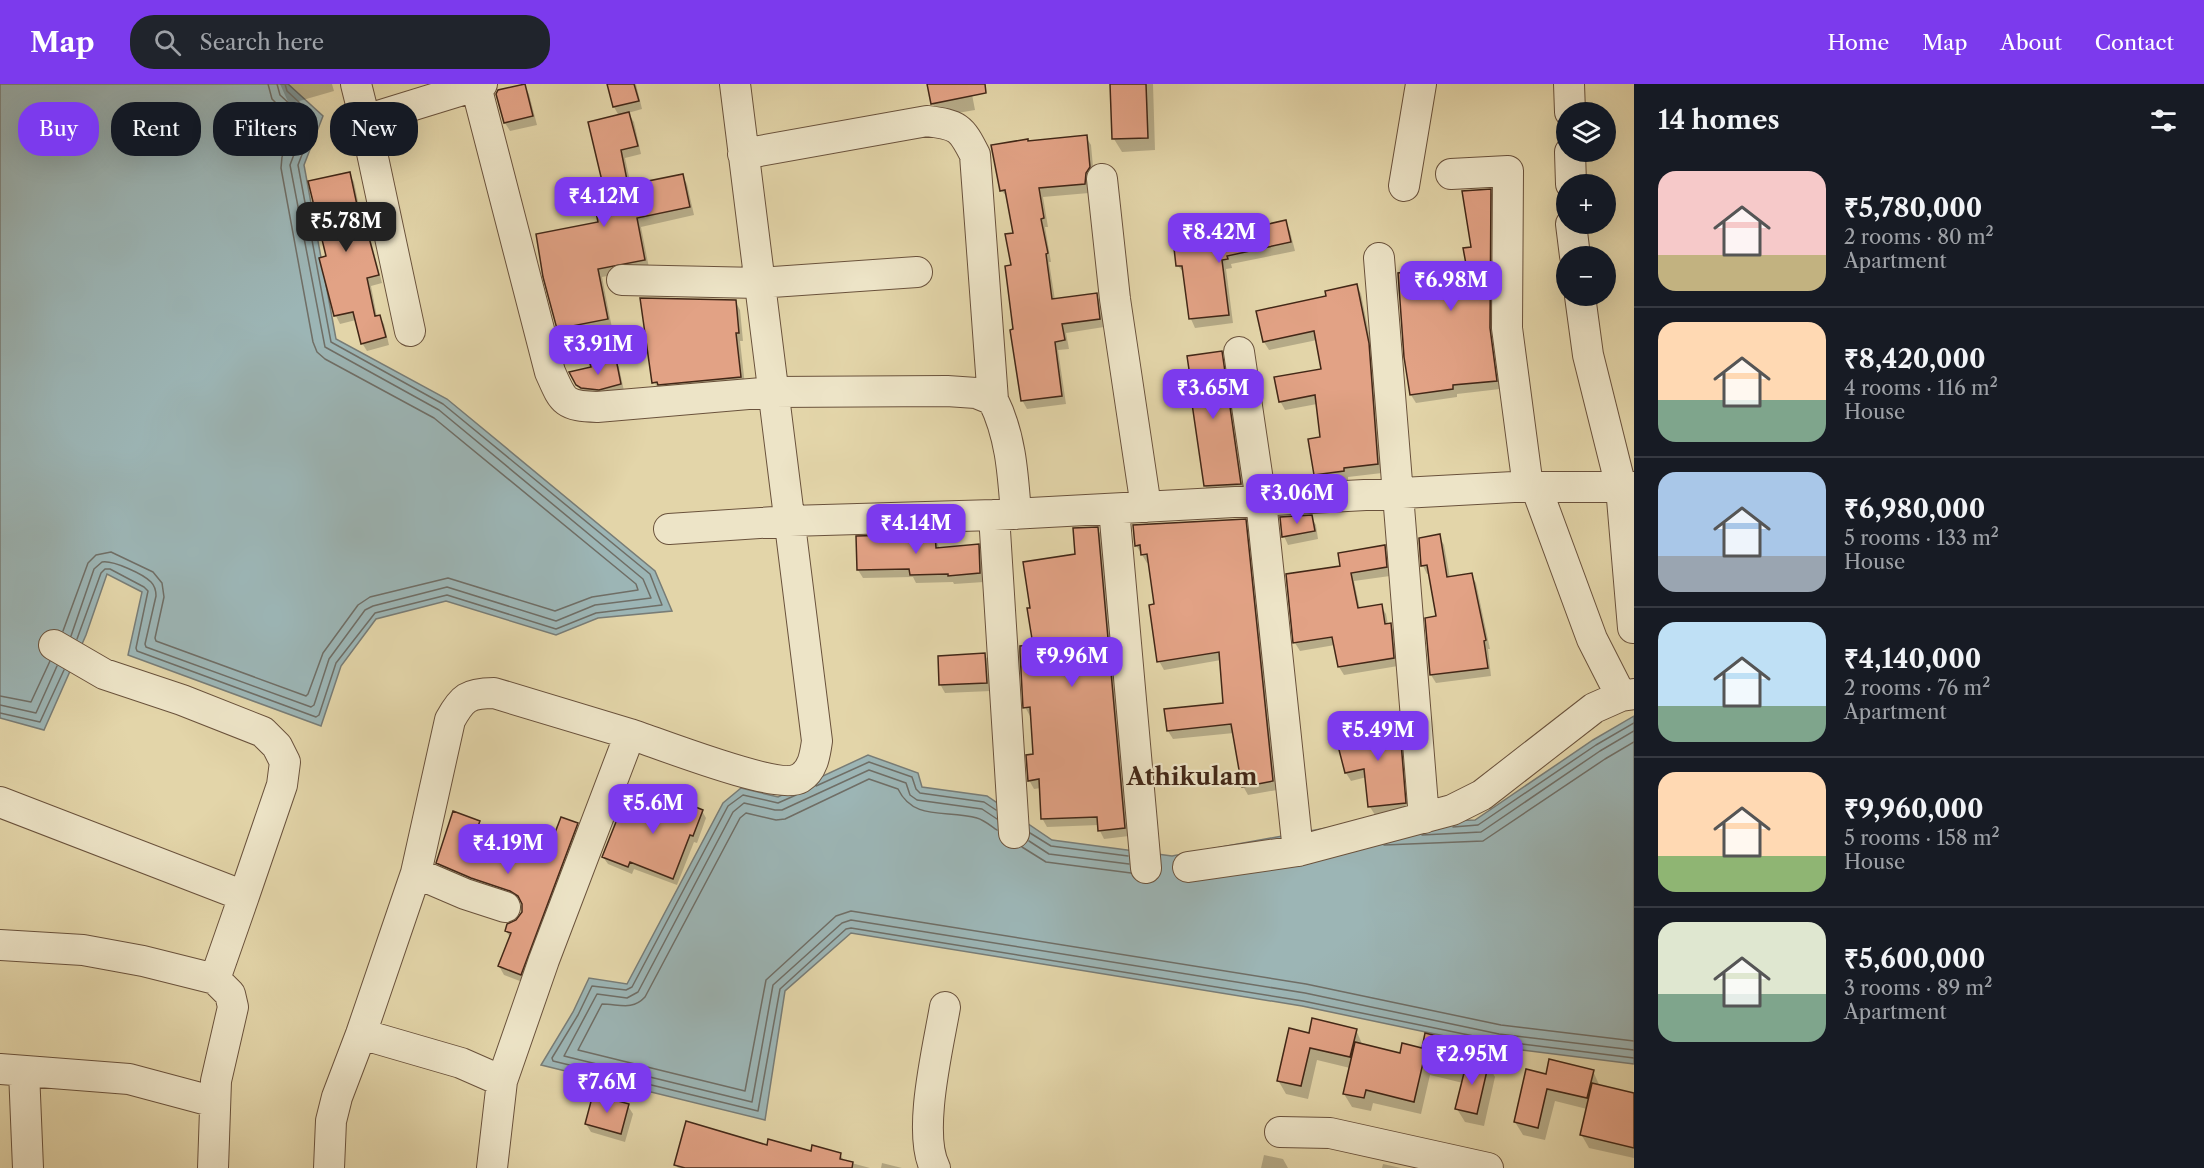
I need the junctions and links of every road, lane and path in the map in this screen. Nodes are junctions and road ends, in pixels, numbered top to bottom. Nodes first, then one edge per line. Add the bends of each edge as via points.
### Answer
1 (356, 84) edge
2 (735, 84) edge
3 (1421, 84) edge
4 (1569, 84) edge
5 (479, 85) edge
6 (360, 102) edge
7 (1570, 102) edge
8 (418, 104) edge
9 (743, 154) junction
10 (373, 156) edge
11 (1451, 174) dead end
12 (1102, 180) dead end
13 (1404, 186) dead end
14 (1379, 258) dead end
15 (917, 272) dead end
16 (622, 280) dead end
17 (759, 283) junction
18 (1581, 306) edge
19 (410, 331) dead end
20 (1239, 352) dead end
21 (773, 392) junction
22 (993, 400) junction
23 (1532, 487) junction
24 (1627, 487) edge
25 (1397, 494) junction
26 (1261, 501) junction
27 (1146, 507) junction
28 (1114, 508) junction
29 (1005, 514) junction
30 (790, 521) junction
31 (669, 529) dead end
32 (1633, 628) edge
33 (54, 645) dead end
34 (1628, 695) edge
35 (630, 734) junction
36 (0, 802) edge
37 (1424, 818) junction
38 (1014, 833) dead end
39 (1298, 851) junction
40 (1188, 867) dead end
41 (1146, 868) dead end
42 (416, 873) junction
43 (244, 896) junction
44 (505, 907) dead end
45 (0, 945) edge
46 (215, 979) junction
47 (945, 1007) dead end
48 (361, 1034) junction
49 (12, 1070) edge
50 (502, 1081) junction
51 (215, 1102) junction
52 (1280, 1132) dead end
53 (28, 1168) edge
54 (213, 1168) edge
55 (329, 1168) edge
56 (492, 1168) edge
57 (935, 1168) edge
58 (1488, 1168) edge

1 - 6 street
2 - 9 street
3 - 13 street
4 - 7 street
5 - 8 street
5 - 21 street via 550,372 568,403 597,407
9 - 17 street
9 - 22 street via 927,121 950,124 964,133 975,155
10 - 19 street
11 - 23 street via 1508,171 1507,328
12 - 27 street
14 - 25 street
15 - 17 street
16 - 17 street
17 - 21 street
18 - 24 street via 1588,355
20 - 26 street
21 - 22 street via 946,391 976,393
21 - 30 street
22 - 29 street via 1002,418 1011,459
23 - 24 street
23 - 25 street
23 - 34 street via 1592,639
24 - 32 street
25 - 26 street
25 - 37 street
26 - 27 street
26 - 39 street
27 - 28 street
28 - 29 street
28 - 41 street
29 - 30 street
29 - 38 street
30 - 31 street
30 - 35 street via 817,741 814,761 806,773 787,781 757,777
33 - 43 street via 104,674 263,732 277,746 285,762 282,785
34 - 37 street via 1594,708 1482,795
35 - 42 street via 494,693 471,695 459,702 450,720
35 - 50 street
36 - 43 street
37 - 39 street
39 - 40 street
42 - 44 street
42 - 48 street
43 - 46 street
45 - 46 street via 83,950
46 - 51 street via 230,994 233,1007
47 - 57 street via 927,1123 929,1157
48 - 50 street via 461,1064
48 - 55 street via 330,1121
49 - 51 street via 129,1079
49 - 53 street
50 - 56 street
51 - 54 street
52 - 58 street via 1330,1133

